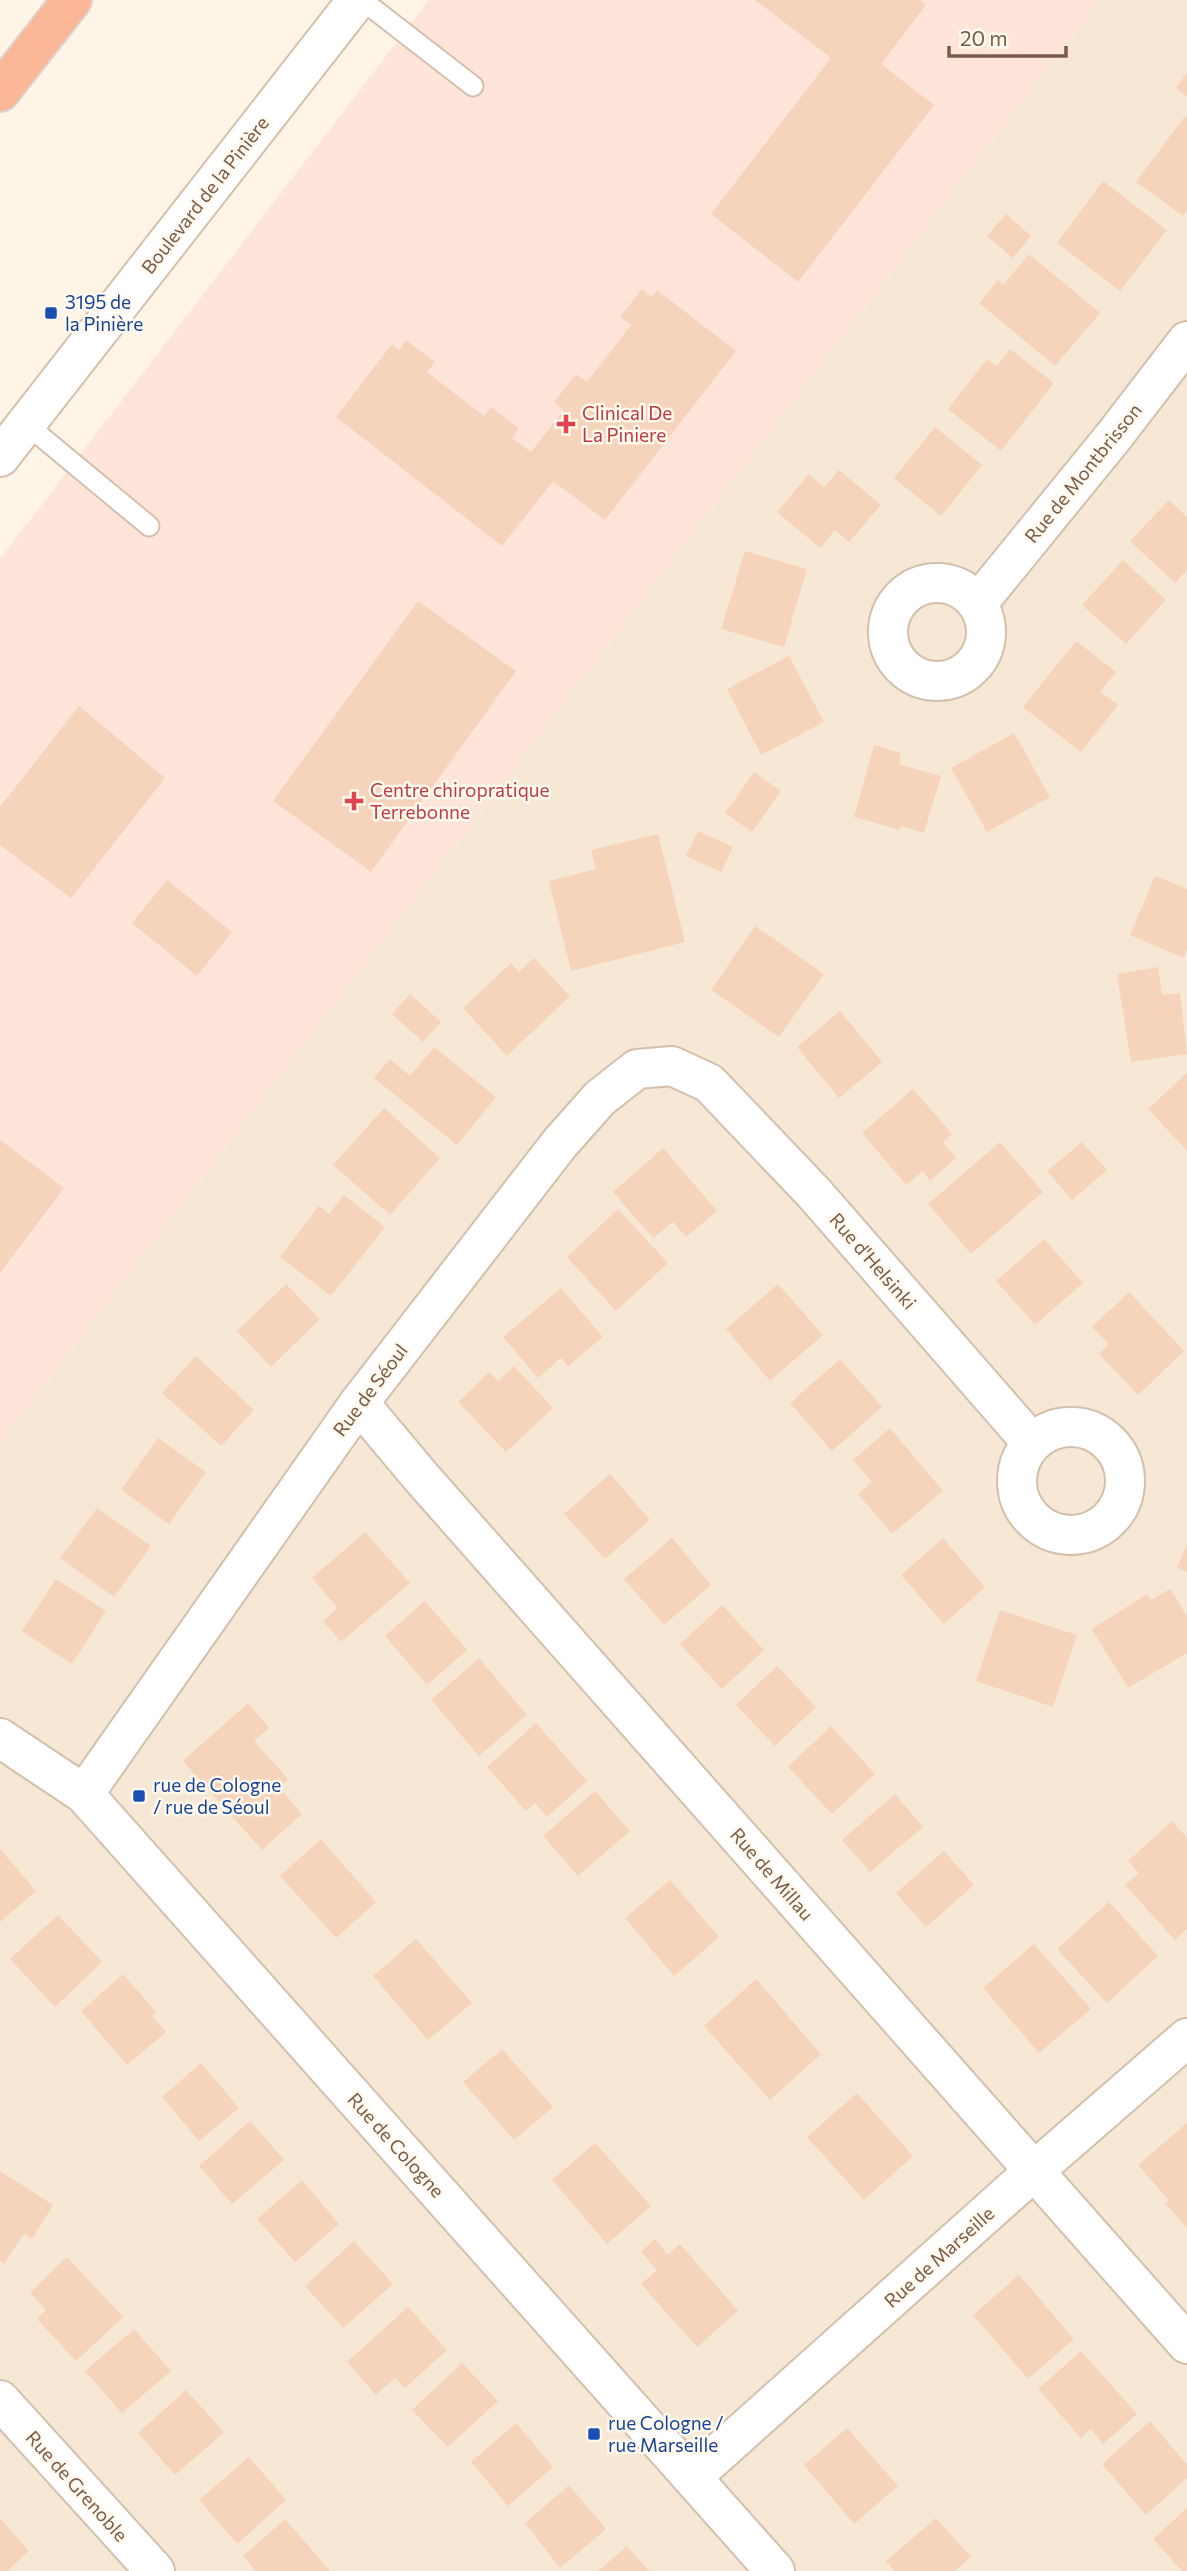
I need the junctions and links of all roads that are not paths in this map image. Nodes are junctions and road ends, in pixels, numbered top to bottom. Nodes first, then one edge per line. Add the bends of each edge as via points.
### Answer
1 (72, 0) edge
2 (360, 0) edge
3 (473, 86) dead end
4 (0, 92) edge
5 (1187, 341) edge
6 (26, 424) junction
7 (0, 457) edge
8 (149, 526) dead end
9 (978, 603) dead end
10 (709, 1083) joint
11 (359, 1403) junction
12 (1031, 1443) dead end
13 (0, 1738) edge
14 (84, 1794) junction
15 (1187, 2038) edge
16 (1034, 2171) junction
17 (1187, 2344) edge
18 (0, 2400) edge
19 (692, 2477) junction
20 (155, 2571) edge
21 (775, 2571) edge

1 - 4 highway
2 - 3 lane
2 - 6 street, Boulevard de la Pinière
5 - 9 street, Rue de Montbrisson
6 - 7 street, Boulevard de la Pinière
6 - 8 lane
10 - 11 street, Rue de Séoul via 672,1066 637,1069 600,1098
10 - 12 street, Rue d'Helsinki via 814,1193
11 - 14 street, Rue de Séoul
11 - 16 street, Rue de Millau
13 - 14 street, Rue de Cologne
14 - 19 street, Rue de Cologne
15 - 16 street, Rue de Marseille
16 - 17 street, Rue de Millau
16 - 19 street, Rue de Marseille
18 - 20 street, Rue de Grenoble
19 - 21 street, Rue de Cologne

